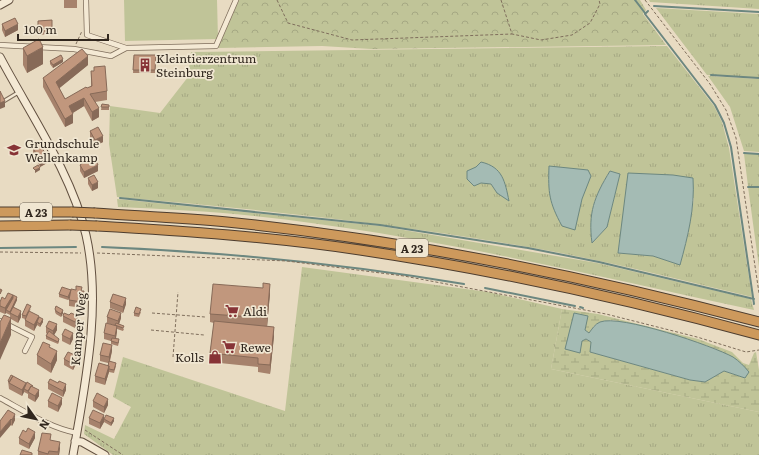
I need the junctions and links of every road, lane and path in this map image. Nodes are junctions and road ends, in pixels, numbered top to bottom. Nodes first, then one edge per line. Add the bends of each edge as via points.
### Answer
1 (9, 0) edge
2 (86, 0) edge
3 (236, 0) edge
4 (277, 0) edge
5 (501, 0) edge
6 (599, 0) edge
7 (645, 0) edge
8 (0, 5) edge
9 (87, 31) junction
10 (512, 34) junction
11 (0, 45) edge
12 (126, 48) junction
13 (74, 49) junction
14 (0, 57) edge
15 (19, 92) junction
16 (4, 101) edge
17 (0, 212) edge
18 (0, 226) edge
19 (0, 252) edge
20 (89, 253) junction
21 (178, 292) dead end
22 (759, 293) edge
23 (152, 313) dead end
24 (176, 315) junction
25 (205, 317) dead end
26 (0, 321) edge
27 (759, 322) edge
28 (151, 330) dead end
29 (175, 333) junction
30 (204, 335) dead end
31 (759, 335) edge
32 (759, 350) edge
33 (25, 351) dead end
34 (173, 357) dead end
35 (0, 398) edge
36 (77, 429) junction
37 (75, 441) junction
38 (72, 455) edge
39 (105, 455) edge
40 (123, 455) edge

1 - 8 main road
2 - 9 street
3 - 12 street via 216,46
4 - 10 path via 288,23 352,40
5 - 10 path
6 - 10 path via 600,4 590,23 572,35 541,40
7 - 22 path via 710,84 726,110 736,138
9 - 12 street via 87,36
9 - 13 path via 81,31
11 - 13 street
12 - 13 street via 111,56
14 - 15 main road, Kamper Weg
15 - 16 lane
15 - 20 main road, Kamper Weg via 66,181
17 - 27 highway, A 23, bridge via 95,213 227,222 391,244 482,259 686,303
18 - 31 highway, A 23, bridge via 70,225 222,234 359,249 479,269 628,302
19 - 20 path
20 - 32 path via 287,261 404,276 606,314 746,352
20 - 36 main road, Kamper Weg via 92,314
21 - 24 path
23 - 24 path
24 - 25 path
24 - 29 path
26 - 33 street via 32,337
28 - 29 path
29 - 30 path
29 - 34 path
35 - 36 street via 65,431
36 - 37 main road, Kamper Weg
36 - 40 path
37 - 38 main road, Kamper Weg
37 - 39 main road via 82,442

